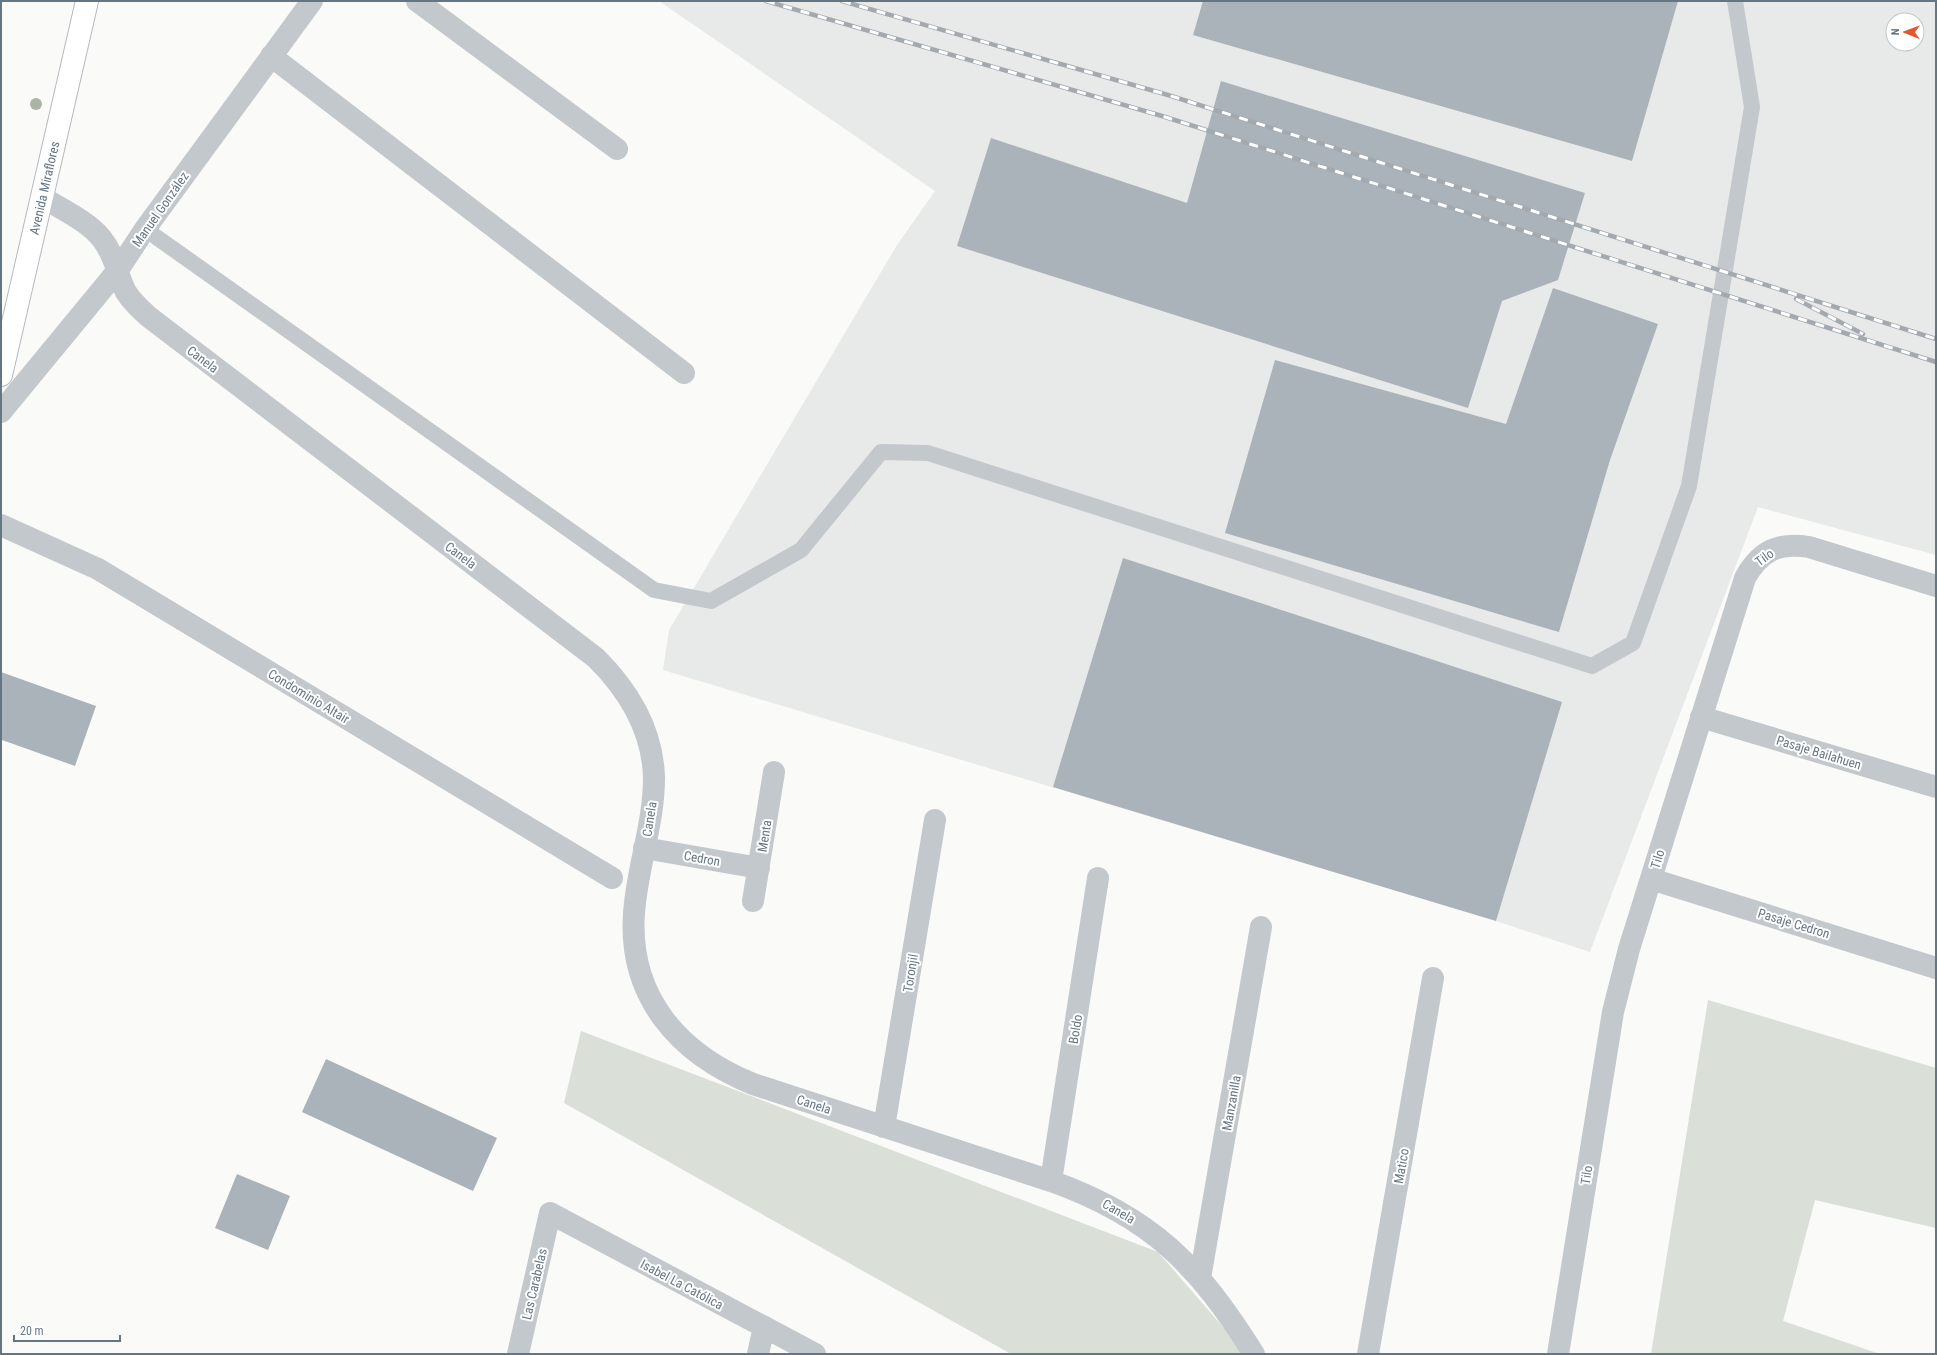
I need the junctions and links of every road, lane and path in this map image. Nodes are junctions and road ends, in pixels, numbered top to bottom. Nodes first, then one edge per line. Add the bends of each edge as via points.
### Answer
1 (87, 1) edge
2 (312, 1) edge
3 (417, 1) edge
4 (1735, 1) edge
5 (271, 56) junction
6 (617, 149) dead end
7 (42, 197) junction
8 (145, 229) junction
9 (118, 270) junction
10 (684, 373) dead end
11 (1, 375) edge
12 (1, 412) edge
13 (1, 525) edge
14 (1936, 586) edge
15 (1701, 717) junction
16 (774, 772) dead end
17 (1936, 787) edge
18 (935, 820) dead end
19 (644, 848) junction
20 (759, 868) junction
21 (612, 878) dead end
22 (1098, 878) dead end
23 (1651, 879) junction
24 (753, 901) dead end
25 (1261, 927) dead end
26 (1936, 968) edge
27 (1433, 978) dead end
28 (884, 1127) junction
29 (1051, 1181) junction
30 (550, 1214) joint
31 (1200, 1278) junction
32 (764, 1327) junction
33 (518, 1354) edge
34 (758, 1354) edge
35 (815, 1354) edge
36 (1254, 1354) edge
37 (1368, 1354) edge
38 (1558, 1354) edge

1 - 7 main road, Avenida Miraflores
2 - 5 street, Manuel González
3 - 6 street
4 - 8 lane via 1752,107 1689,486 1633,643 1592,666 928,453 881,452 801,550 711,601 654,590
5 - 8 street, Manuel González
5 - 10 street
7 - 9 street, Canela via 94,230 109,249
7 - 11 main road, Avenida Miraflores
8 - 9 street, Manuel González
9 - 12 street, Manuel González
9 - 19 street, Canela via 127,292 136,306 148,317 596,658 615,677 640,717 650,750 654,777 653,804
13 - 21 street, Condominio Altair via 98,569
14 - 15 street, Tilo via 1809,547 1782,546 1770,551 1759,558 1745,578
15 - 17 street, Pasaje Bailahuen
15 - 23 street, Tilo
16 - 20 street, Menta
18 - 28 street, Toronjil
19 - 20 street, Cedron
19 - 28 street, Canela via 634,913 638,965 656,1008 676,1035 696,1054 733,1076
20 - 24 street, Menta
22 - 29 street, Boldo
23 - 26 street, Pasaje Cedron
23 - 38 street, Tilo via 1629,949 1612,1019
25 - 31 street, Manzanilla
27 - 37 street, Matico
28 - 29 street, Canela
29 - 31 street, Canela via 1083,1192 1136,1221 1180,1256
30 - 32 street, Isabel La Católica
30 - 33 street, Las Carabelas
31 - 36 street, Canela via 1227,1312
32 - 34 street
32 - 35 street, Isabel La Católica

